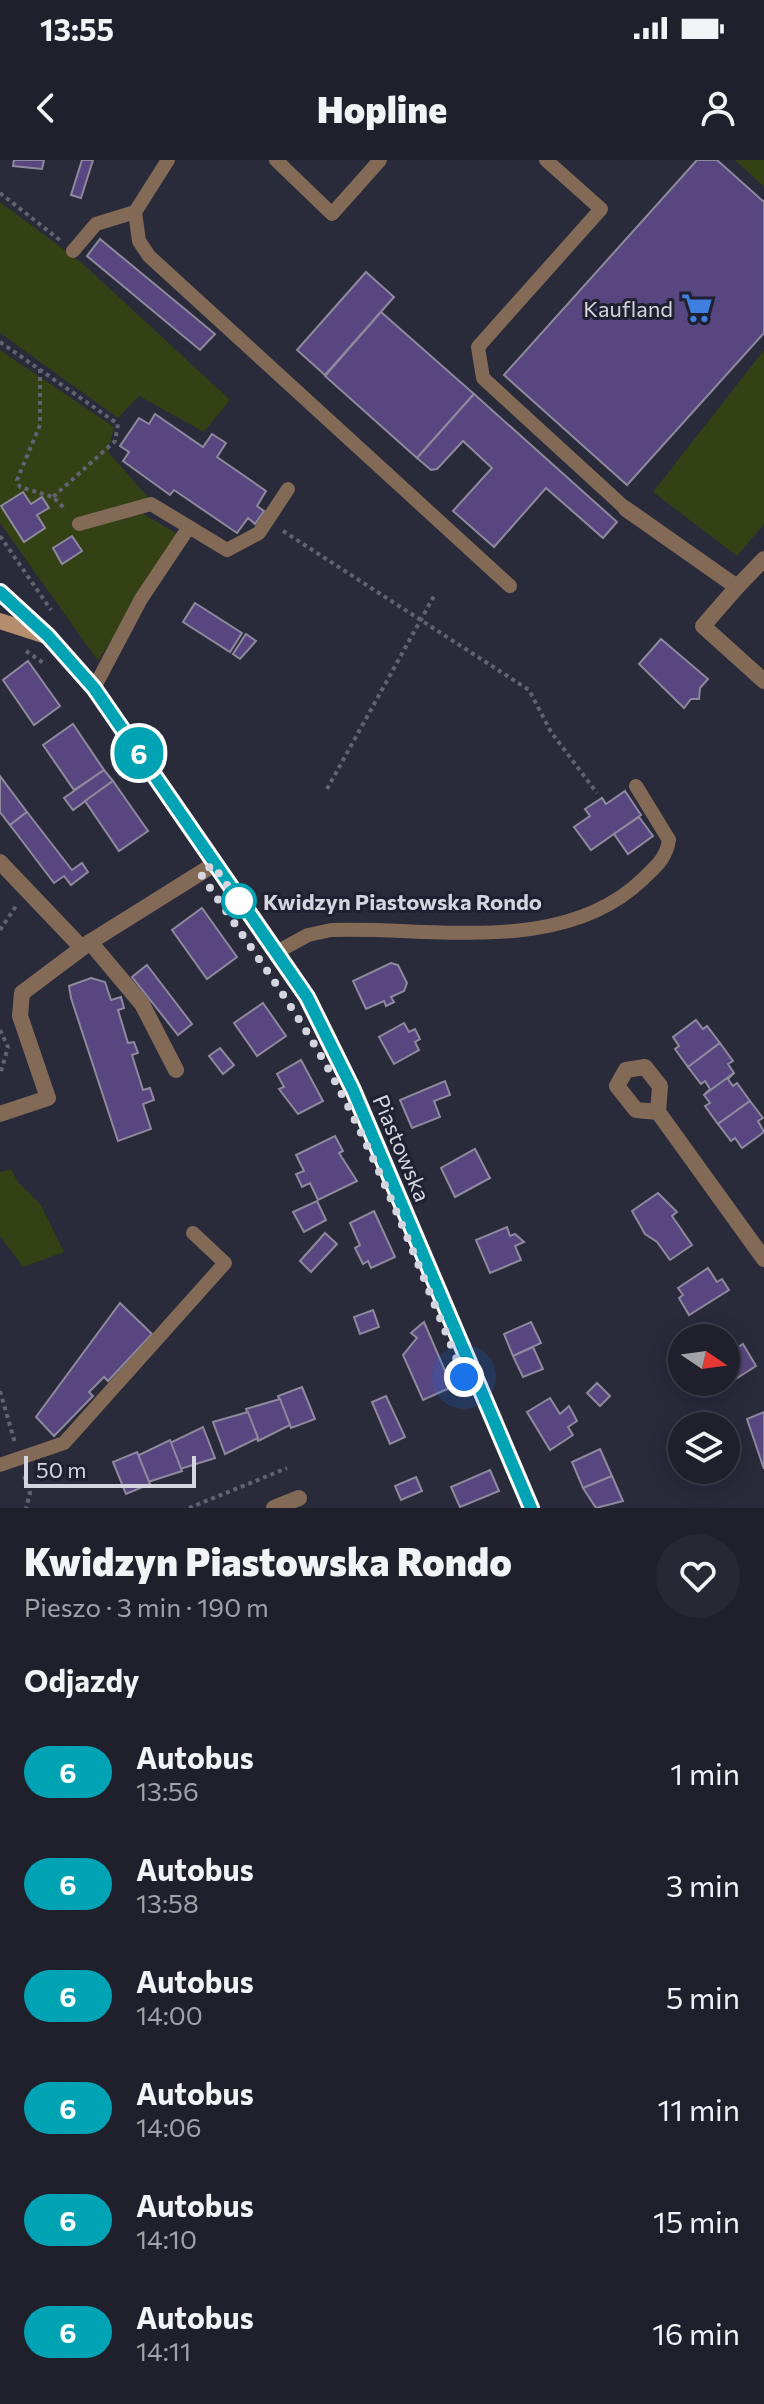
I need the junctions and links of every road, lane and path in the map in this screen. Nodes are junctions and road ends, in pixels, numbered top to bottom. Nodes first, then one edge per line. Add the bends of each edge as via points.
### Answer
1 (168, 160) edge
2 (276, 160) edge
3 (380, 160) edge
4 (546, 160) edge
5 (0, 193) edge
6 (135, 212) junction
7 (73, 251) joint
8 (0, 342) edge
9 (40, 369) junction
10 (288, 489) dead end
11 (626, 509) joint
12 (268, 521) junction
13 (79, 524) dead end
14 (189, 527) junction
15 (0, 536) edge
16 (764, 559) edge
17 (29, 581) dead end
18 (510, 586) dead end
19 (737, 587) junction
20 (0, 593) edge
21 (434, 596) dead end
22 (420, 620) junction
23 (0, 621) edge
24 (48, 636) junction
25 (14, 646) dead end
26 (54, 671) dead end
27 (764, 681) edge
28 (94, 688) junction
29 (636, 786) dead end
30 (327, 789) dead end
31 (597, 793) dead end
32 (0, 862) edge
33 (213, 865) junction
34 (27, 889) junction
35 (1, 927) edge
36 (86, 945) junction
37 (275, 953) junction
38 (0, 1030) edge
39 (2, 1042) edge
40 (176, 1070) dead end
41 (0, 1075) edge
42 (658, 1112) dead end
43 (0, 1114) edge
44 (193, 1233) dead end
45 (764, 1259) edge
46 (0, 1391) edge
47 (20, 1460) junction
48 (0, 1465) edge
49 (287, 1468) dead end
50 (299, 1498) dead end
51 (26, 1508) edge
52 (189, 1508) edge
53 (274, 1508) edge
54 (531, 1508) edge

1 - 6 lane
2 - 3 lane via 332,214
4 - 11 lane via 601,209 478,347 483,378
5 - 7 path
6 - 7 lane via 96,224
6 - 18 lane via 139,241 149,256
8 - 9 path
9 - 9 path via 118,424 115,441 53,497 20,487 17,480 40,425
10 - 12 lane
11 - 19 street
12 - 14 lane via 259,533 227,550
12 - 22 path
13 - 14 lane via 151,504
14 - 28 lane via 141,599
15 - 17 path
16 - 19 street
19 - 27 street via 703,626
20 - 24 street, Piastowska
21 - 22 path
22 - 30 path
22 - 31 path via 529,690 551,732
23 - 24 street
24 - 28 street, Piastowska
25 - 26 path
28 - 33 street, Piastowska
29 - 37 lane via 669,840 666,856 624,898 609,905 543,926 501,932 331,930 308,935
32 - 34 street
33 - 36 street
33 - 37 street, Piastowska
34 - 35 path
34 - 36 street
36 - 40 street via 142,1004
36 - 43 street via 19,999 48,1098
37 - 54 street, Piastowska via 307,997 353,1090
38 - 39 path
39 - 41 path via 8,1047
42 - 45 street
44 - 47 lane via 225,1263 64,1443
46 - 47 path
47 - 48 lane
47 - 51 path via 30,1493
49 - 52 path
50 - 53 street

